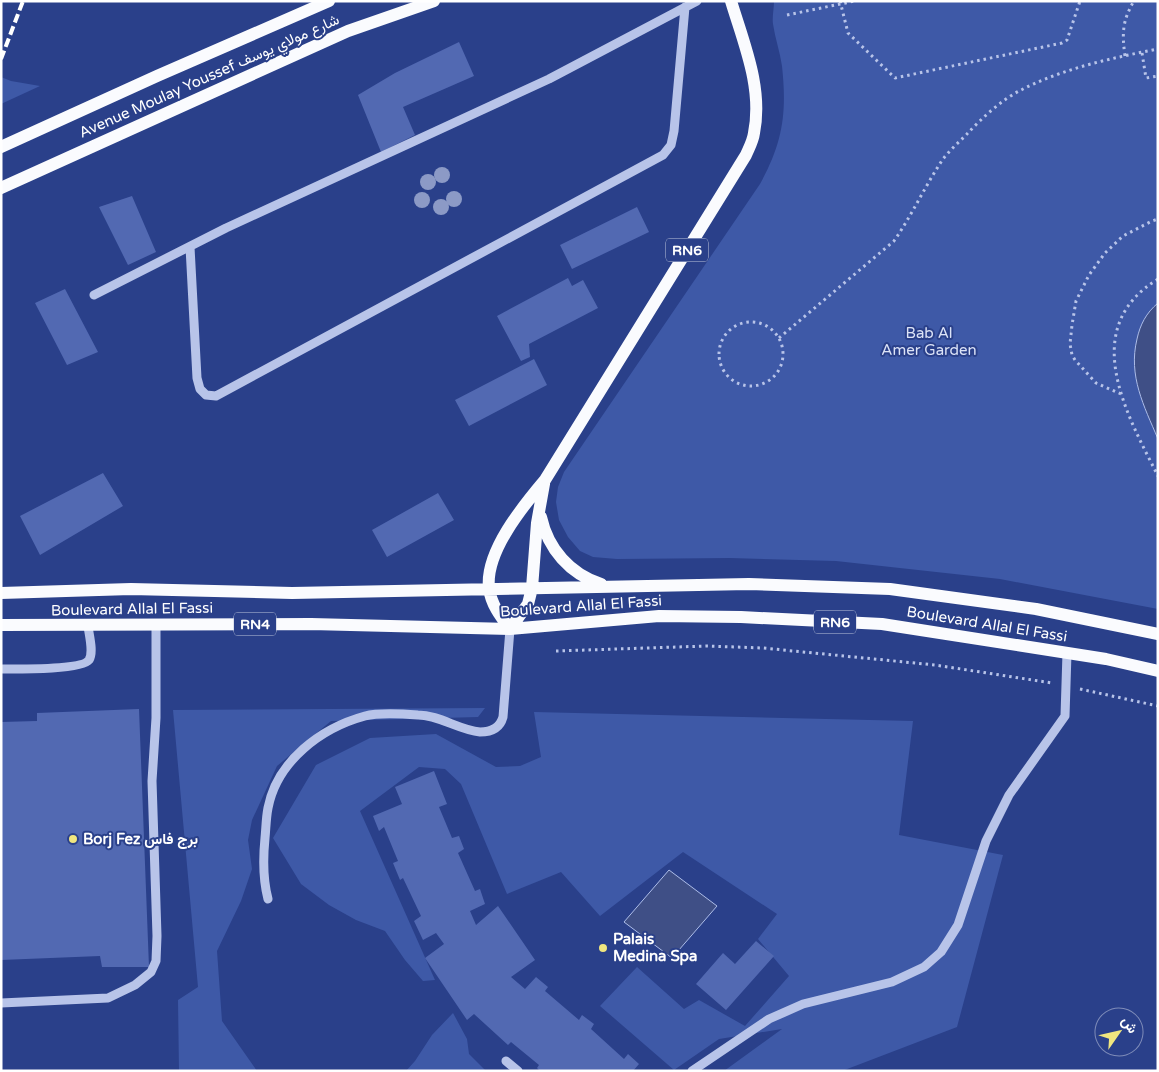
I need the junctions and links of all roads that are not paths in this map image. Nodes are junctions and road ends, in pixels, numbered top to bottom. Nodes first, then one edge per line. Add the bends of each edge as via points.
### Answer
1 (329, 1) edge
2 (434, 1) edge
3 (698, 1) edge
4 (731, 1) edge
5 (685, 7) junction
6 (1, 147) edge
7 (1, 188) edge
8 (190, 247) junction
9 (94, 295) dead end
10 (545, 480) junction
11 (539, 510) junction
12 (608, 586) junction
13 (489, 588) junction
14 (532, 588) junction
15 (1, 593) edge
16 (156, 624) junction
17 (1, 625) edge
18 (88, 626) junction
19 (510, 629) junction
20 (1158, 634) edge
21 (1067, 653) junction
22 (1, 669) edge
23 (1158, 671) edge
24 (268, 899) dead end
25 (1, 1003) edge
26 (506, 1060) dead end
27 (518, 1071) edge
28 (692, 1071) edge

1 - 6 main road, Avenue Moulay Youssef شارع مولاي يوسف
2 - 7 main road, Avenue Moulay Youssef شارع مولاي يوسف via 348,31
3 - 5 street
4 - 10 main road, RN6 via 755,78 757,111 754,135 746,155
5 - 8 street via 549,79
5 - 8 street via 674,131 671,145 663,155 216,396 206,395 197,378
8 - 9 street
10 - 11 main road, RN6
10 - 13 main road, RN6 via 508,529 489,572
11 - 12 main road via 543,528 560,557 575,572
11 - 14 main road, RN6
12 - 14 main road, Boulevard Allal El Fassi
12 - 20 main road, Boulevard Allal El Fassi via 749,584 890,589 1036,609
13 - 14 main road, Boulevard Allal El Fassi / RN4
13 - 15 main road, Boulevard Allal El Fassi / RN4 via 292,593 131,589
13 - 19 main road, RN6 via 494,605
14 - 19 main road, RN6 via 528,604
16 - 18 main road, Boulevard Allal El Fassi / RN4
16 - 19 main road, Boulevard Allal El Fassi / RN4
16 - 25 street via 152,780 157,936 154,966 135,985 108,998
17 - 18 main road, Boulevard Allal El Fassi / RN4
18 - 22 street via 91,654 84,664
19 - 21 main road, Boulevard Allal El Fassi / RN6 via 659,616 750,618 882,624
19 - 24 street via 503,717 493,731 480,732 421,715 366,716 327,730 291,759 268,807 264,847
21 - 23 main road, Boulevard Allal El Fassi / RN6
21 - 28 street via 1064,716 1009,795 986,841 958,925 941,952 924,967 892,982 803,1004 770,1018
26 - 27 street

